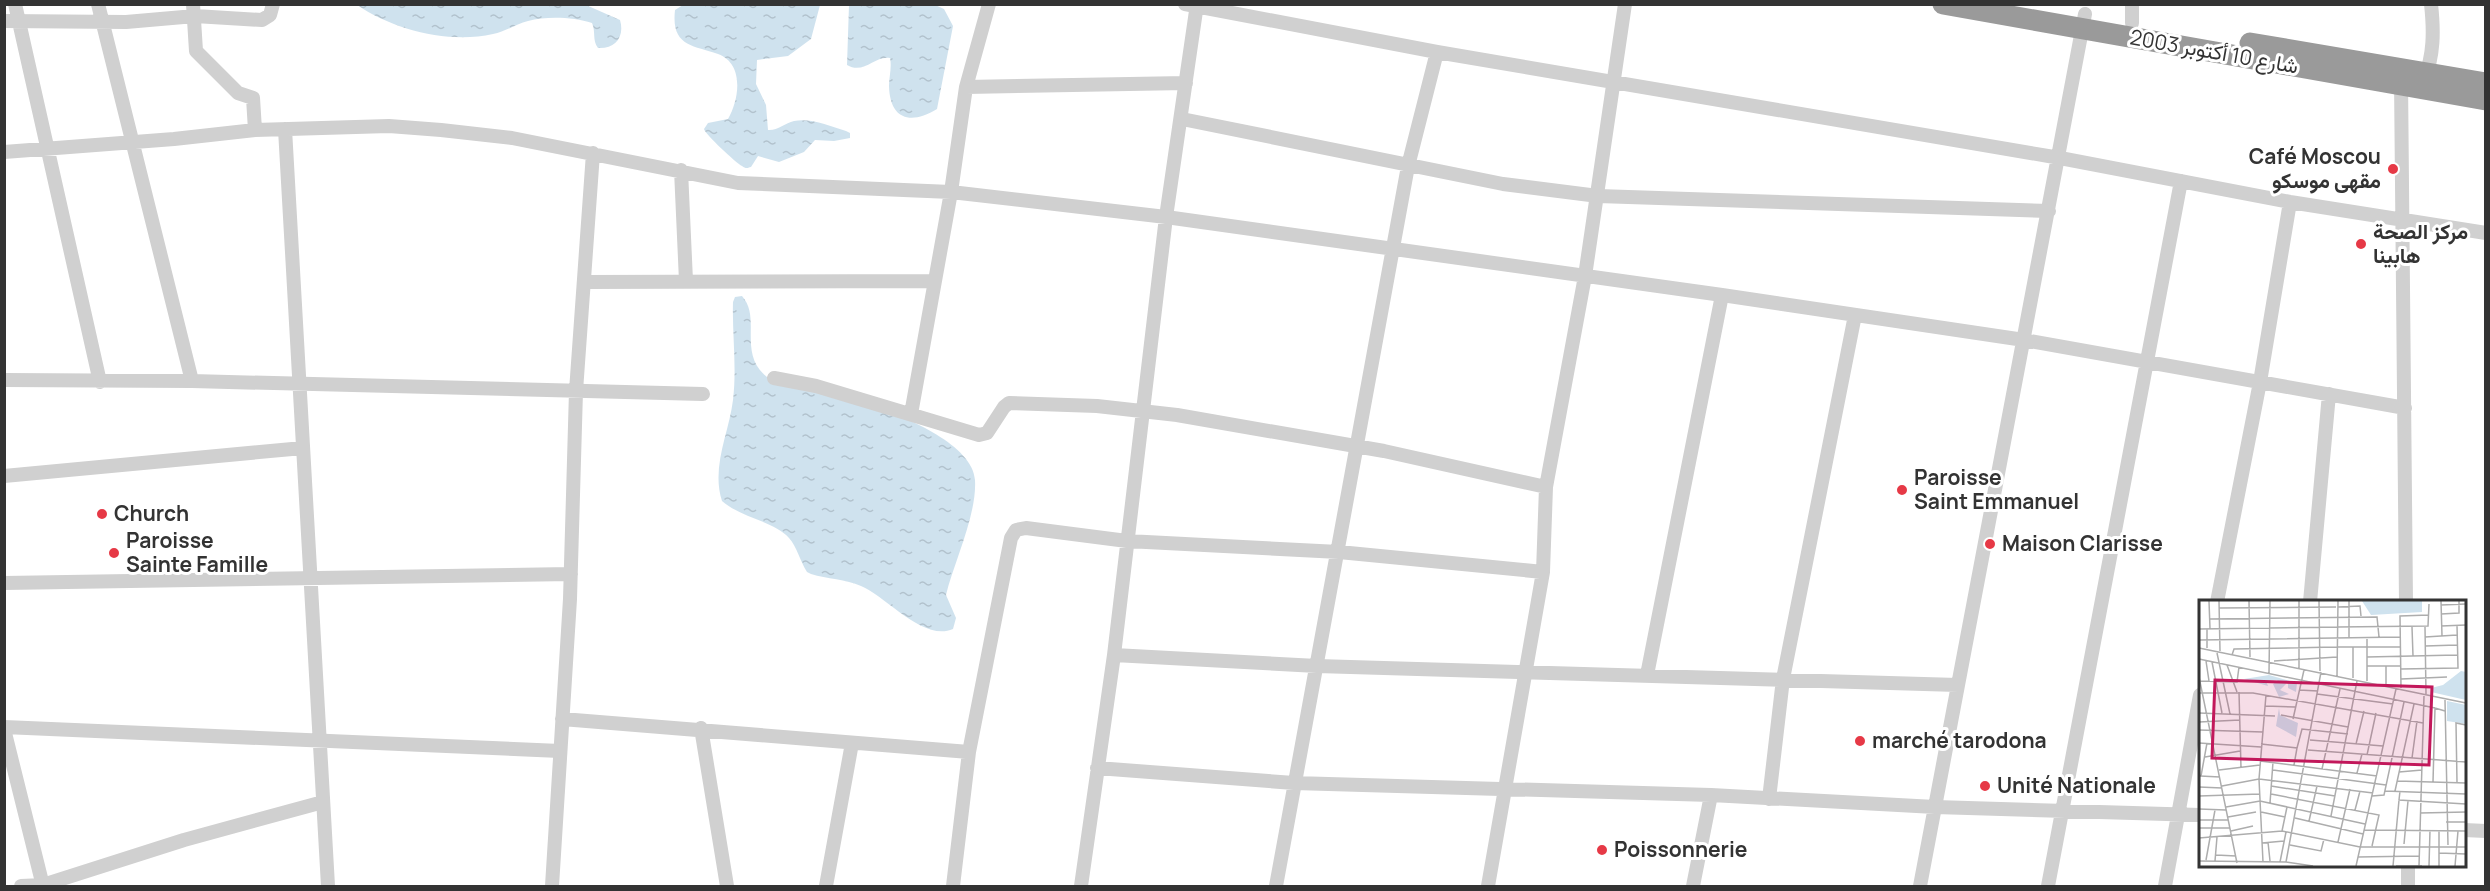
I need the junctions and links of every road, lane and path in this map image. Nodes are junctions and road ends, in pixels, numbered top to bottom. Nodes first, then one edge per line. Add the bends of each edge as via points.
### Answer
1 (15, 4) edge
2 (98, 4) edge
3 (273, 4) edge
4 (989, 4) edge
5 (1625, 4) edge
6 (1943, 4) edge
7 (2026, 4) edge
8 (2432, 4) edge
9 (1193, 5) edge
10 (194, 10) edge
11 (2132, 14) edge
12 (4, 21) edge
13 (19, 22) junction
14 (103, 22) junction
15 (2084, 22) junction
16 (1437, 52) junction
17 (2413, 79) junction
18 (1614, 80) junction
19 (1186, 83) junction
20 (2486, 83) edge
21 (966, 87) junction
22 (2486, 100) edge
23 (1182, 119) junction
24 (285, 129) junction
25 (255, 130) junction
26 (134, 142) junction
27 (49, 148) junction
28 (4, 152) edge
29 (593, 153) junction
30 (2060, 158) junction
31 (1408, 166) junction
32 (681, 170) junction
33 (2181, 181) junction
34 (951, 192) junction
35 (1598, 196) junction
36 (2290, 202) junction
37 (2049, 211) junction
38 (1166, 217) junction
39 (2402, 219) junction
40 (2486, 232) edge
41 (1392, 251) junction
42 (1585, 276) junction
43 (686, 281) junction
44 (934, 281) junction
45 (585, 282) junction
46 (1722, 295) junction
47 (1855, 315) junction
48 (2024, 340) junction
49 (2147, 362) junction
50 (774, 378) dead end
51 (4, 380) edge
52 (192, 381) junction
53 (100, 382) junction
54 (2260, 382) junction
55 (300, 384) junction
56 (576, 391) junction
57 (703, 394) dead end
58 (2329, 394) junction
59 (2404, 408) junction
60 (1141, 410) junction
61 (911, 414) junction
62 (1357, 446) junction
63 (303, 448) junction
64 (4, 476) edge
65 (1546, 487) junction
66 (1127, 541) junction
67 (1339, 552) junction
68 (1543, 572) junction
69 (571, 574) junction
70 (312, 579) junction
71 (4, 583) edge
72 (2217, 600) edge
73 (2310, 600) edge
74 (2406, 600) edge
75 (1114, 656) junction
76 (1317, 666) junction
77 (1526, 671) junction
78 (1647, 675) junction
79 (1784, 679) junction
80 (1958, 685) junction
81 (2199, 701) edge
82 (562, 718) junction
83 (4, 728) edge
84 (700, 728) junction
85 (319, 742) junction
86 (852, 743) junction
87 (560, 752) junction
88 (969, 752) junction
89 (1097, 768) junction
90 (1294, 783) junction
91 (1504, 788) junction
92 (1711, 795) junction
93 (1768, 799) junction
94 (323, 802) junction
95 (1935, 807) junction
96 (2063, 810) junction
97 (2179, 814) junction
98 (2199, 815) edge
99 (2466, 830) edge
100 (2486, 831) edge
101 (2408, 867) edge
102 (21, 886) edge
103 (43, 886) edge
104 (328, 886) edge
105 (552, 886) edge
106 (727, 886) edge
107 (825, 886) edge
108 (953, 886) edge
109 (1081, 886) edge
110 (1276, 886) edge
111 (1488, 886) edge
112 (1693, 886) edge
113 (1920, 886) edge
114 (2048, 886) edge
115 (2165, 886) edge
116 (2408, 886) edge

1 - 13 street
2 - 14 street
3 - 10 street via 270,15 262,20
4 - 21 street
5 - 18 street
6 - 15 highway, شارع 10 أكتوبر 2003
7 - 15 highway, شارع 10 أكتوبر 2003
8 - 17 street via 2431,58
9 - 16 street
9 - 19 street
10 - 14 street
10 - 25 street via 196,51 238,93 253,98
11 - 15 highway, شارع 10 أكتوبر 2003
11 - 17 highway, شارع 10 أكتوبر 2003
12 - 13 street
13 - 14 street
13 - 27 street
14 - 26 street
15 - 17 highway, شارع 10 أكتوبر 2003
15 - 30 street
16 - 18 street
16 - 31 street
17 - 20 highway, شارع 10 أكتوبر 2003
17 - 22 highway, شارع 10 أكتوبر 2003
17 - 39 street
18 - 30 street
18 - 35 street
19 - 21 street
19 - 23 street
21 - 34 street
23 - 31 street
23 - 38 street
24 - 25 street
24 - 29 street via 389,126 512,138
24 - 55 street
25 - 26 street
26 - 27 street
26 - 52 street
27 - 28 street
27 - 53 street
29 - 32 street
29 - 45 street
30 - 33 street
30 - 37 street
31 - 35 street
31 - 41 street
32 - 34 street via 738,183
32 - 43 street
33 - 36 street
33 - 49 street
34 - 38 street
34 - 44 street
35 - 37 street
35 - 42 street
36 - 39 street
36 - 54 street
37 - 48 street
38 - 41 street
38 - 60 street
39 - 40 street
39 - 59 street
41 - 42 street
41 - 62 street
42 - 46 street
42 - 65 street
43 - 44 street
43 - 45 street
44 - 61 street
45 - 56 street
46 - 47 street
46 - 78 street
47 - 48 street
47 - 79 street
48 - 49 street
48 - 80 street
49 - 54 street
49 - 96 street
50 - 61 street
51 - 53 street
52 - 53 street
52 - 55 street
54 - 58 street
54 - 72 street
55 - 56 street
55 - 63 street
56 - 57 street
56 - 69 street
58 - 59 street
58 - 73 street
59 - 74 street
60 - 61 street via 1009,403 987,433 979,435
60 - 62 street
60 - 66 street
62 - 65 street
62 - 67 street
63 - 64 street
63 - 70 street
65 - 68 street
66 - 67 street
66 - 75 street
66 - 88 street via 1016,530 1011,538
67 - 68 street
67 - 76 street
68 - 77 street
69 - 70 street
69 - 82 street
70 - 71 street
70 - 85 street
75 - 76 street
75 - 89 street
76 - 77 street
76 - 90 street
77 - 78 street
77 - 91 street
78 - 79 street
79 - 80 street
79 - 93 street
80 - 95 street
81 - 97 street
82 - 84 street
82 - 87 street
83 - 85 street
83 - 103 street
84 - 86 street
84 - 106 street
85 - 87 street
85 - 94 street
86 - 88 street
86 - 107 street
87 - 105 street
88 - 108 street
89 - 90 street
89 - 109 street
90 - 91 street
90 - 110 street
91 - 92 street
91 - 111 street
92 - 93 street
92 - 112 street
93 - 95 street
94 - 103 street via 184,840
94 - 104 street
95 - 96 street
95 - 113 street
96 - 97 street
96 - 114 street
97 - 98 street
97 - 115 street
99 - 100 street
101 - 116 street
102 - 103 street

